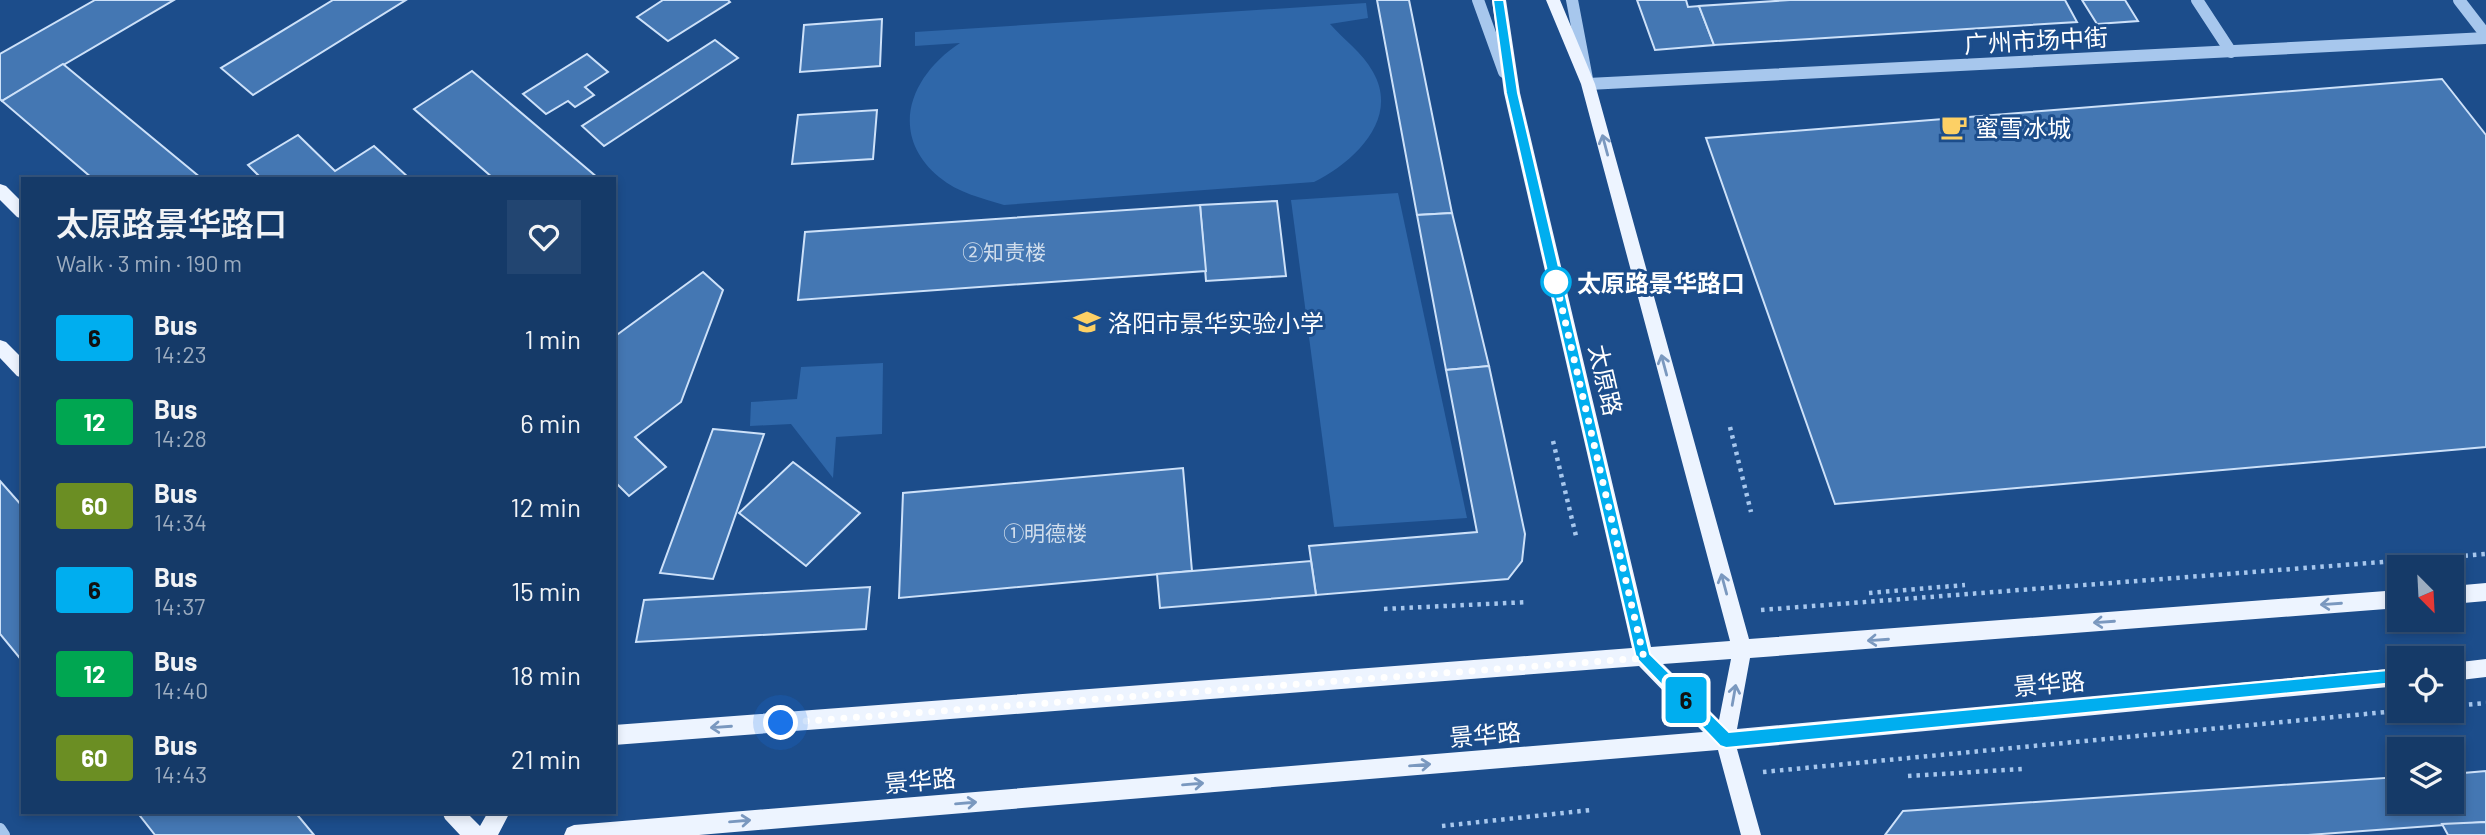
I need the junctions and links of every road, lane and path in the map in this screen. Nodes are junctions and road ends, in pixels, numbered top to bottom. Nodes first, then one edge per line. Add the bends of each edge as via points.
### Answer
1 (1478, 0) edge
2 (1499, 0) edge
3 (1553, 0) edge
4 (1572, 0) edge
5 (2197, 0) edge
6 (2459, 0) edge
7 (2486, 37) edge
8 (2231, 52) junction
9 (1588, 84) junction
10 (1512, 93) junction
11 (0, 190) edge
12 (21, 211) edge
13 (0, 347) edge
14 (21, 369) edge
15 (1730, 427) dead end
16 (1553, 441) dead end
17 (1751, 512) dead end
18 (1576, 536) dead end
19 (2486, 554) edge
20 (1965, 585) dead end
21 (2486, 592) edge
22 (1869, 593) dead end
23 (2464, 593) edge
24 (2387, 600) edge
25 (1528, 602) dead end
26 (1384, 609) dead end
27 (1731, 612) junction
28 (1742, 650) junction
29 (1644, 658) junction
30 (2486, 668) edge
31 (2464, 671) edge
32 (2387, 678) edge
33 (2486, 703) edge
34 (2464, 705) edge
35 (2387, 712) edge
36 (616, 735) edge
37 (1726, 740) junction
38 (2022, 769) dead end
39 (1735, 775) junction
40 (1908, 776) dead end
41 (1591, 810) dead end
42 (454, 814) edge
43 (499, 814) edge
44 (1442, 826) dead end
45 (0, 829) edge
46 (4, 835) edge
47 (474, 835) edge
48 (486, 835) edge
49 (574, 835) edge
50 (1751, 835) edge

1 - 10 street
2 - 10 main road, 太原路
3 - 9 main road
4 - 9 street
5 - 8 street
6 - 7 street
7 - 8 street, 广州市场中街
8 - 9 street, 广州市场中街
27 -> 9 main road
10 - 29 main road, 太原路
11 - 12 main road
13 - 14 main road
15 - 17 path
16 - 18 path
19 - 27 path
20 - 22 path
21 - 23 main road
24 -> 28 main road
25 - 26 path
27 - 28 main road
28 - 29 main road
37 -> 28 main road
29 -> 36 main road
29 - 37 main road
30 - 31 main road
32 - 37 main road, 景华路
33 - 34 path
35 - 39 path
37 - 39 main road
49 -> 37 main road, 景华路
38 - 40 path
39 - 50 main road
41 - 44 path
42 - 47 main road
43 - 48 main road
45 - 46 street

